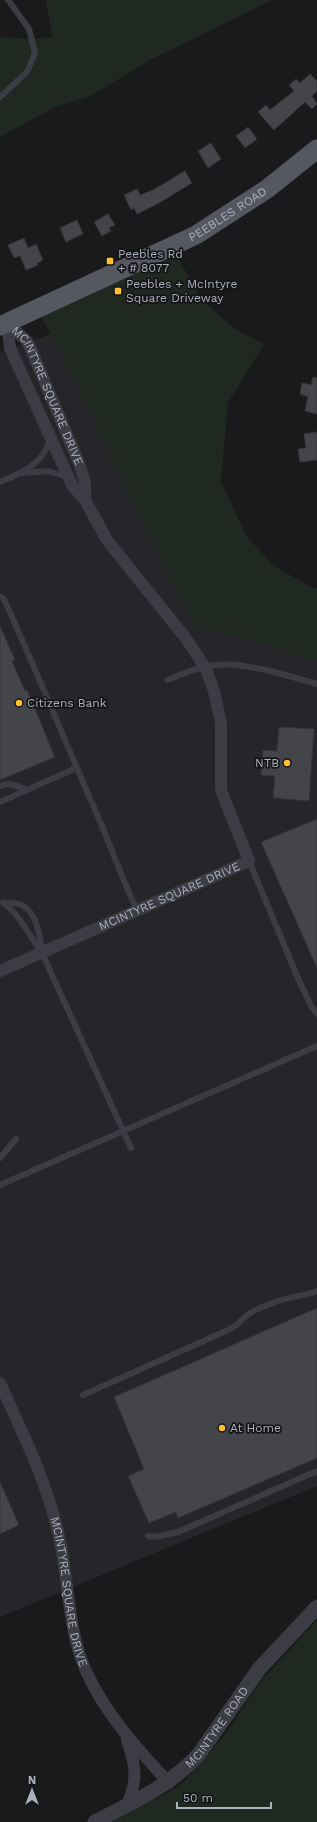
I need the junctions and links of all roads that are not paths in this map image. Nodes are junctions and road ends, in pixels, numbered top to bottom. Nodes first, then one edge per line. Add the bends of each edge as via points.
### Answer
1 (8, 0) edge
2 (0, 98) edge
3 (317, 149) edge
4 (4, 323) edge
5 (50, 440) junction
6 (22, 473) junction
7 (68, 477) junction
8 (0, 482) edge
9 (85, 500) junction
10 (0, 597) edge
11 (205, 667) junction
12 (166, 680) dead end
13 (317, 684) edge
14 (76, 768) junction
15 (0, 786) edge
16 (27, 790) junction
17 (0, 802) edge
18 (250, 861) junction
19 (2, 903) edge
20 (138, 912) junction
21 (42, 953) junction
22 (0, 971) edge
23 (317, 1014) edge
24 (317, 1046) edge
25 (123, 1130) junction
26 (16, 1139) dead end
27 (130, 1148) dead end
28 (0, 1158) edge
29 (0, 1185) edge
30 (317, 1291) edge
31 (0, 1383) edge
32 (83, 1395) dead end
33 (317, 1471) edge
34 (148, 1536) dead end
35 (317, 1607) edge
36 (124, 1733) junction
37 (169, 1782) junction
38 (127, 1805) junction
39 (95, 1822) edge

1 - 2 lane via 29,29 35,53 27,72
3 - 4 main road, PEEBLES ROAD via 267,189 196,235
4 - 5 street, MCINTYRE SQUARE DRIVE via 10,348
4 - 9 street, MCINTYRE SQUARE DRIVE via 27,341 30,347 79,463 85,482
5 - 6 lane via 44,455
5 - 7 street, MCINTYRE SQUARE DRIVE
6 - 7 lane via 48,471
6 - 8 lane
7 - 9 street, MCINTYRE SQUARE DRIVE
9 - 11 street, MCINTYRE SQUARE DRIVE via 107,540 184,636
10 - 14 lane via 4,599 18,630
11 - 12 lane
11 - 13 lane via 235,665
11 - 18 street, MCINTYRE SQUARE DRIVE via 214,690 221,723 221,790
14 - 16 lane
14 - 20 lane
15 - 16 lane via 12,785
16 - 17 lane
18 - 20 street, MCINTYRE SQUARE DRIVE
18 - 23 lane via 298,978
19 - 21 lane via 12,908
19 - 21 lane via 17,903 28,910 40,931
20 - 21 street, MCINTYRE SQUARE DRIVE
21 - 22 street, MCINTYRE SQUARE DRIVE
21 - 25 lane
24 - 25 lane
25 - 27 lane
25 - 29 lane
26 - 28 lane
30 - 32 lane via 273,1302 245,1317 228,1330
31 - 36 street, MCINTYRE SQUARE DRIVE via 52,1509 60,1540 72,1619 86,1670 109,1713
33 - 34 lane via 178,1532 165,1536
35 - 37 street, MCINTYRE ROAD via 259,1668 199,1754
36 - 37 street, MCINTYRE SQUARE DRIVE
36 - 38 street via 135,1772 133,1792
37 - 38 street, MCINTYRE ROAD
38 - 39 street, MCINTYRE ROAD

